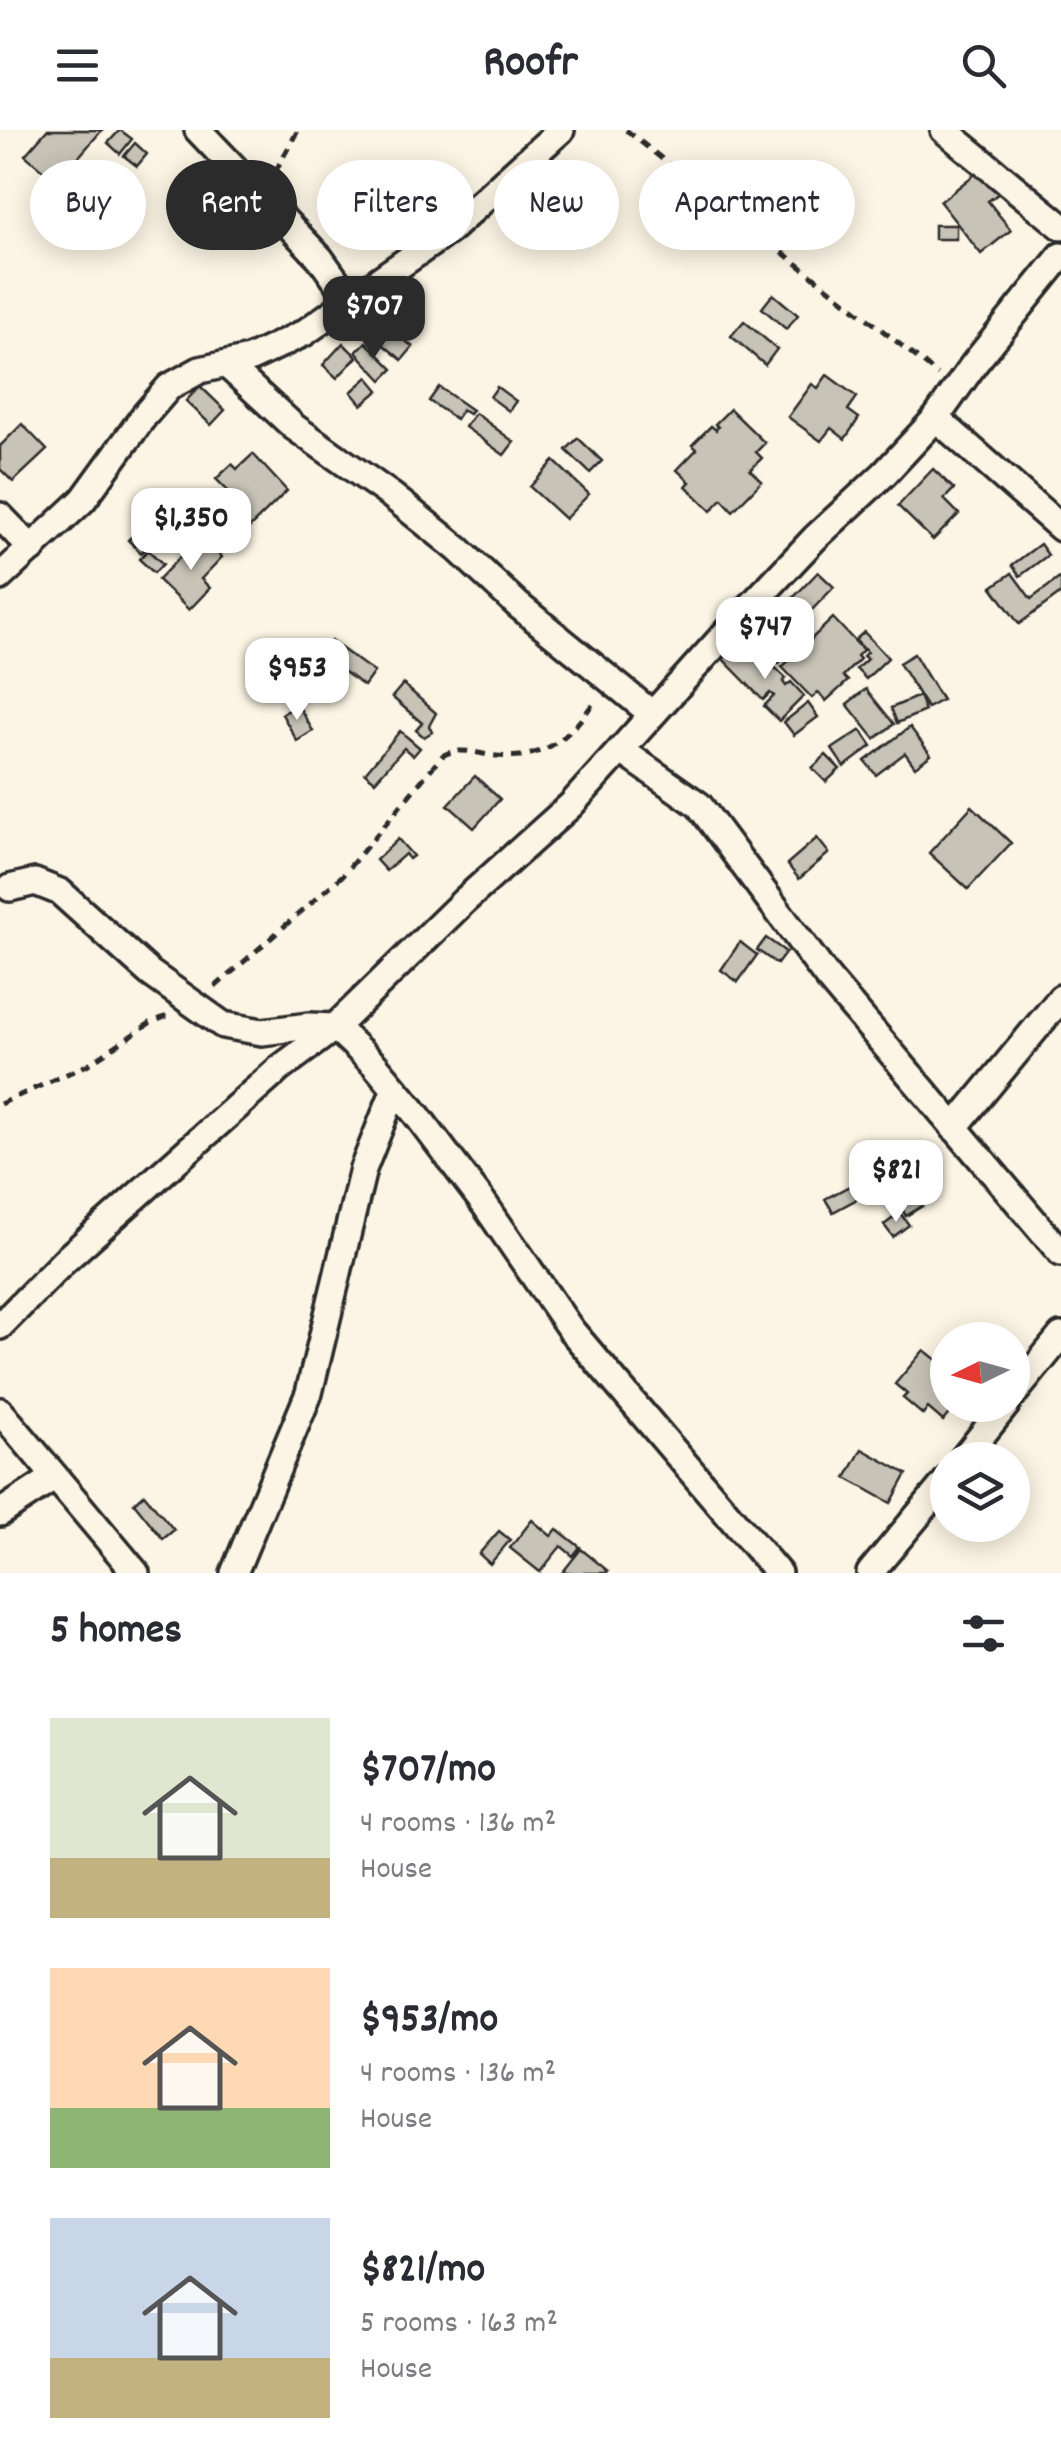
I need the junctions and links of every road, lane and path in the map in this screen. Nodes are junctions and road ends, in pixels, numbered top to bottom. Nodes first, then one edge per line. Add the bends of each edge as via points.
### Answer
1 (198, 130) edge
2 (298, 130) edge
3 (561, 130) edge
4 (626, 130) edge
5 (944, 130) edge
6 (226, 160) edge
7 (281, 160) edge
8 (1061, 226) edge
9 (297, 234) edge
10 (1061, 256) edge
11 (350, 300) junction
12 (227, 365) junction
13 (956, 389) junction
14 (936, 418) junction
15 (0, 516) edge
16 (1061, 528) edge
17 (32, 550) junction
18 (0, 576) edge
19 (609, 680) junction
20 (651, 714) junction
21 (622, 752) junction
22 (10, 888) dead end
23 (1061, 998) edge
24 (192, 1004) junction
25 (334, 1026) junction
26 (395, 1090) junction
27 (0, 1104) edge
28 (954, 1128) junction
29 (1061, 1253) edge
30 (0, 1326) edge
31 (1061, 1336) edge
32 (1030, 1374) edge
33 (0, 1411) edge
34 (992, 1422) edge
35 (976, 1442) edge
36 (55, 1476) junction
37 (930, 1501) edge
38 (0, 1513) edge
39 (136, 1573) edge
40 (234, 1573) edge
41 (778, 1573) edge
42 (870, 1573) edge

1 - 6 street
2 - 7 path
3 - 11 street via 450,230
4 - 13 path
5 - 8 street
9 - 11 street
10 - 13 street
11 - 12 street via 304,333
12 - 17 street via 200,370 170,388 83,500
12 - 19 street via 294,427 392,496
13 - 14 street
14 - 16 street
14 - 20 street
15 - 17 street
17 - 18 street
19 - 20 street
19 - 24 path via 576,728 550,747 521,756 460,750 442,756 343,875
20 - 21 street
21 - 25 street
21 - 28 street via 699,805 827,977
22 - 24 street via 35,882 60,892
23 - 28 street
24 - 25 street via 243,1030
24 - 27 path
25 - 26 street
25 - 30 street via 64,1261
26 - 40 street via 364,1169 310,1393
26 - 41 street via 572,1330
28 - 29 street
31 - 32 street
33 - 36 street
34 - 35 street
36 - 38 street
36 - 39 street
37 - 42 street

